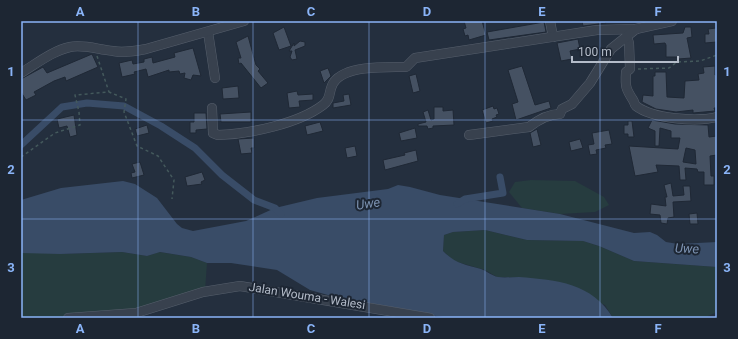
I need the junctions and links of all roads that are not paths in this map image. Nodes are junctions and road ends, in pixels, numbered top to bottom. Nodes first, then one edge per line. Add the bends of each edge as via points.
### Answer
1 (244, 21) edge
2 (550, 21) edge
3 (672, 21) edge
4 (636, 29) junction
5 (208, 32) junction
6 (553, 37) junction
7 (626, 37) junction
8 (21, 73) edge
9 (215, 78) dead end
10 (212, 108) dead end
11 (717, 117) edge
12 (470, 135) dead end
13 (68, 318) edge
14 (430, 318) edge

1 - 5 street
2 - 6 street
3 - 4 street
4 - 6 street via 597,30
4 - 7 street
5 - 8 street via 131,51 69,47
5 - 9 street
6 - 10 street via 415,58 406,67 379,66 350,72 338,76 332,84 328,101 320,107 294,120 256,131 218,136 213,133
7 - 11 street via 629,43 630,69 626,72 625,80 627,93 636,105 669,118
7 - 12 street via 608,53 590,83 572,104 562,109 560,114 536,121 529,127
13 - 14 street, Jalan Wouma - Walesi via 136,313 203,292 240,286

